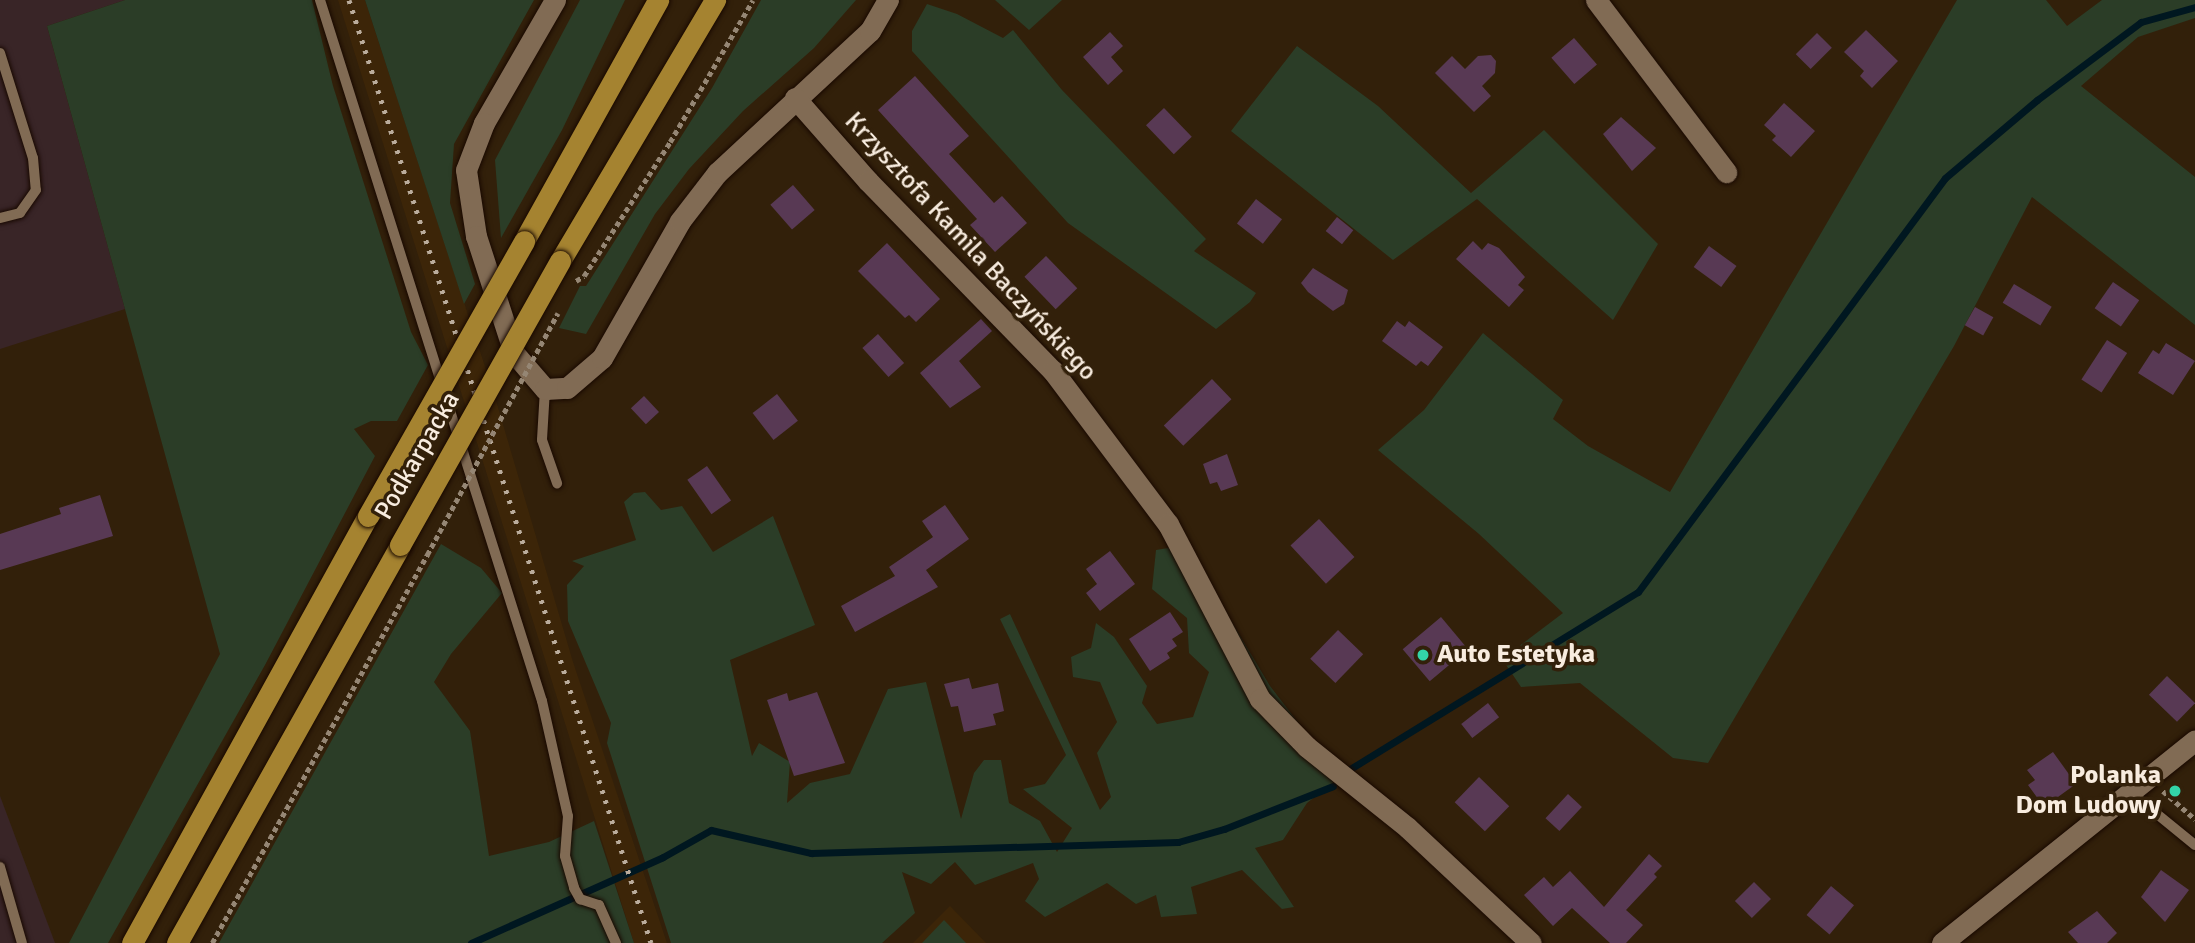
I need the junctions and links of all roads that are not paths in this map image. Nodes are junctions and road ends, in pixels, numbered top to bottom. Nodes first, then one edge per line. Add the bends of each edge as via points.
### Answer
1 (320, 0) edge
2 (555, 0) edge
3 (658, 0) edge
4 (715, 0) edge
5 (888, 0) edge
6 (1596, 0) edge
7 (0, 53) edge
8 (795, 98) junction
9 (1726, 172) dead end
10 (0, 218) edge
11 (545, 389) junction
12 (557, 483) dead end
13 (2195, 740) edge
14 (2130, 792) junction
15 (2195, 845) edge
16 (0, 867) edge
17 (22, 943) edge
18 (132, 943) edge
19 (177, 943) edge
20 (616, 943) edge
21 (1531, 943) edge
22 (1942, 943) edge

1 - 20 lane via 542,701 568,816 565,856 573,888 580,899 598,905
2 - 11 street via 484,123 466,170 475,236 514,353
3 - 18 main road, Podkarpacka, bridge
4 - 19 main road, Podkarpacka, bridge via 560,261
5 - 8 street via 870,31
6 - 9 street
7 - 10 lane via 33,158 36,190 20,213
8 - 11 street via 718,173 680,221 602,358 567,388
8 - 21 street, Krzysztofa Kamila Baczyńskiego via 868,181 1053,371 1167,524 1261,699 1307,747 1408,828
11 - 12 lane via 542,440
13 - 14 street
14 - 15 lane
14 - 22 street
16 - 17 lane

